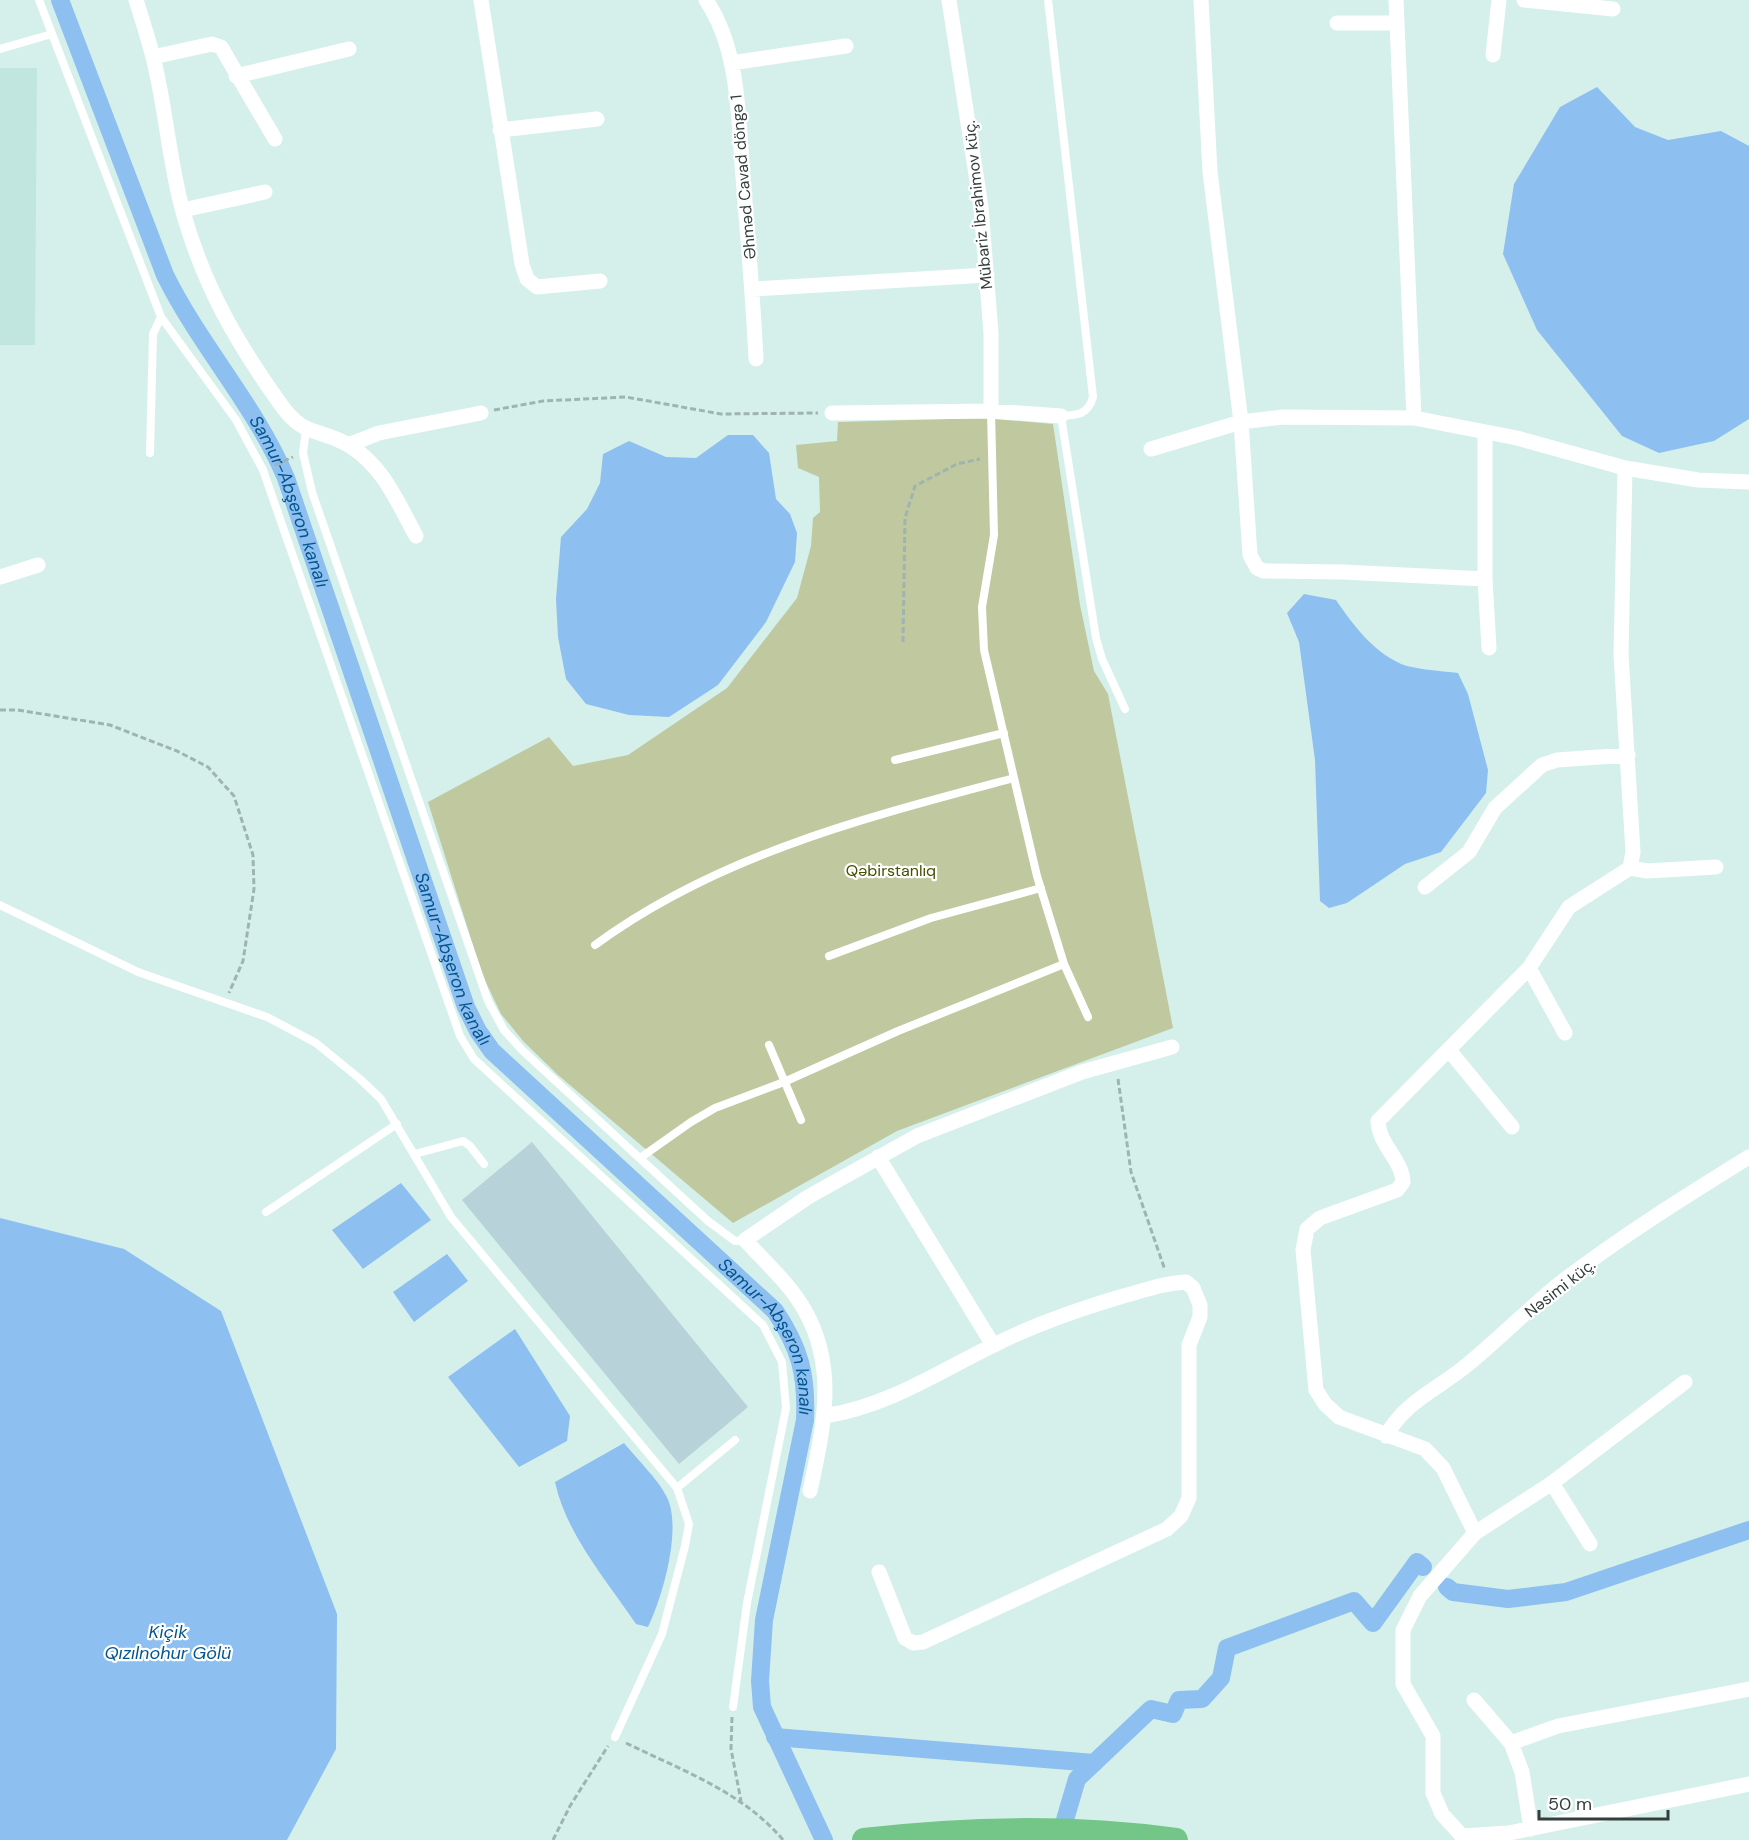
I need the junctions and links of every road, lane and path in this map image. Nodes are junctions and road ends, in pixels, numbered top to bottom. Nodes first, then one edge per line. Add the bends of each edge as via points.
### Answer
1 (39, 0) edge
2 (136, 0) edge
3 (481, 0) edge
4 (706, 0) edge
5 (950, 0) edge
6 (1048, 0) edge
7 (1201, 0) edge
8 (1396, 0) edge
9 (1499, 0) edge
10 (1524, 0) edge
11 (1613, 9) dead end
12 (1396, 22) junction
13 (1337, 23) dead end
14 (51, 34) junction
15 (846, 46) dead end
16 (0, 49) edge
17 (349, 49) dead end
18 (1493, 55) dead end
19 (153, 57) junction
20 (730, 63) junction
21 (236, 76) junction
22 (597, 119) dead end
23 (500, 130) junction
24 (275, 139) dead end
25 (265, 192) dead end
26 (183, 210) junction
27 (987, 275) junction
28 (600, 281) dead end
29 (753, 290) junction
30 (161, 317) junction
31 (756, 360) dead end
32 (991, 411) junction
33 (481, 413) joint
34 (832, 413) joint
35 (1061, 416) junction
36 (1414, 418) junction
37 (1240, 422) junction
38 (306, 430) junction
39 (1485, 432) junction
40 (348, 445) junction
41 (1151, 449) dead end
42 (150, 453) dead end
43 (303, 453) junction
44 (991, 458) junction
45 (1625, 468) junction
46 (263, 470) junction
47 (1749, 482) edge
48 (416, 536) dead end
49 (38, 565) dead end
50 (0, 577) edge
51 (1485, 579) junction
52 (903, 642) dead end
53 (1489, 648) dead end
54 (1125, 708) dead end
55 (0, 711) edge
56 (1004, 733) junction
57 (1628, 754) junction
58 (895, 760) dead end
59 (1014, 778) junction
60 (1716, 867) dead end
61 (1630, 868) junction
62 (1425, 887) dead end
63 (1041, 888) junction
64 (0, 905) edge
65 (595, 945) dead end
66 (829, 956) dead end
67 (1064, 964) junction
68 (1529, 968) junction
69 (225, 1001) junction
70 (1088, 1017) dead end
71 (1565, 1033) dead end
72 (769, 1045) dead end
73 (1172, 1047) dead end
74 (1449, 1050) junction
75 (1116, 1063) junction
76 (784, 1082) junction
77 (801, 1120) dead end
78 (397, 1124) junction
79 (1512, 1127) dead end
80 (415, 1154) junction
81 (1749, 1156) edge
82 (879, 1157) junction
83 (640, 1158) junction
84 (484, 1164) dead end
85 (266, 1212) dead end
86 (745, 1240) junction
87 (1170, 1283) junction
88 (993, 1345) junction
89 (1685, 1382) dead end
90 (825, 1416) junction
91 (1386, 1436) junction
92 (735, 1440) dead end
93 (1552, 1483) junction
94 (677, 1488) junction
95 (810, 1491) dead end
96 (1475, 1533) junction
97 (1590, 1544) dead end
98 (879, 1572) dead end
99 (1749, 1689) edge
100 (1474, 1700) dead end
101 (733, 1707) joint
102 (615, 1737) junction
103 (1511, 1743) junction
104 (1749, 1784) edge
105 (741, 1801) junction
106 (1531, 1829) junction
107 (1510, 1837) edge
108 (553, 1840) edge
109 (783, 1840) edge
110 (864, 1840) edge
111 (1176, 1840) edge

1 - 14 lane
2 - 19 street
3 - 23 street
4 - 20 street, Əhməd Cavad döngə 1 via 722,31
5 - 27 street, Mübariz İbrahimov küç. via 981,207
6 - 35 lane via 1093,397 1090,407 1080,414
7 - 37 street via 1210,172
8 - 12 street
9 - 18 street
10 - 11 street
12 - 13 street
12 - 36 street
14 - 16 lane
14 - 30 lane
15 - 20 street
17 - 21 street
19 - 21 street via 212,44 221,47
19 - 26 street
20 - 29 street, Əhməd Cavad döngə 1
21 - 24 street
22 - 23 street
23 - 28 street via 527,279 537,286
25 - 26 street
26 - 38 street via 228,327 280,404
27 - 29 street
27 - 32 street, Mübariz İbrahimov küç.
29 - 31 street, Əhməd Cavad döngə 1
30 - 42 lane via 153,334
30 - 46 lane via 236,420
32 - 34 street
32 - 35 street
32 - 44 lane
33 - 34 path via 543,401 626,397 721,414
33 - 40 street via 379,433
35 - 54 lane via 1096,638
36 - 37 street via 1283,417
36 - 39 street
37 - 41 street
37 - 51 street via 1250,555 1257,568
38 - 40 street
38 - 43 lane
39 - 45 street
39 - 51 street
40 - 48 street via 380,471
43 - 46 path
43 - 83 lane via 312,492 488,1001 504,1030 522,1050
44 - 52 path via 957,464 915,486 905,518
44 - 56 lane via 994,535 982,607 984,650
45 - 47 street via 1698,480
45 - 57 street via 1621,655
46 - 101 lane via 460,1036 474,1059 763,1325 782,1362 786,1408 747,1602
49 - 50 street
51 - 53 street
55 - 69 path via 18,710 110,725 208,767 234,796 253,855 254,889 243,961
56 - 58 lane
56 - 59 lane
57 - 61 street via 1633,852
57 - 62 street via 1557,760 1542,765 1495,808 1469,852
59 - 63 lane
59 - 65 lane via 850,822 750,860 650,907
60 - 61 street via 1647,871
61 - 68 street via 1569,907
63 - 66 lane via 931,918
63 - 67 lane
64 - 69 lane via 138,972
67 - 70 lane
67 - 76 lane
68 - 71 street
68 - 74 street
69 - 78 lane via 267,1017 315,1043 381,1099
72 - 76 lane
73 - 75 street
74 - 79 street
74 - 91 street via 1378,1121 1379,1135 1402,1174 1403,1182 1397,1190 1320,1218 1306,1230 1303,1250 1316,1390 1339,1417
75 - 82 street via 917,1136
75 - 87 path via 1131,1172
76 - 77 lane
76 - 83 lane via 715,1108
78 - 80 lane
78 - 85 lane
80 - 84 lane via 463,1141
80 - 94 lane via 451,1217
81 - 91 street, Nəsimi küç. via 1563,1281 1466,1366 1409,1405 1394,1420
82 - 86 street via 808,1197
82 - 88 street
83 - 86 lane via 724,1235 735,1241
86 - 90 street via 805,1310 825,1370
87 - 88 street via 1055,1318
87 - 98 street via 1186,1282 1193,1288 1200,1317 1189,1345 1188,1497 1180,1516 1167,1529 923,1642 913,1643 905,1638
88 - 90 street via 885,1401 858,1411
89 - 93 street
90 - 95 street
91 - 96 street via 1425,1449 1443,1468
92 - 94 lane
93 - 96 street
93 - 97 street
94 - 102 lane via 689,1524 685,1546 662,1634
96 - 107 street via 1420,1596 1403,1630 1403,1684 1433,1736 1433,1793 1442,1814 1462,1836
99 - 103 street via 1558,1726
100 - 103 street
101 - 105 path via 731,1749
102 - 105 path
102 - 108 path
103 - 106 street via 1522,1772
104 - 106 street
105 - 109 path via 767,1821
106 - 107 street
110 - 111 highway via 946,1833 1066,1831

